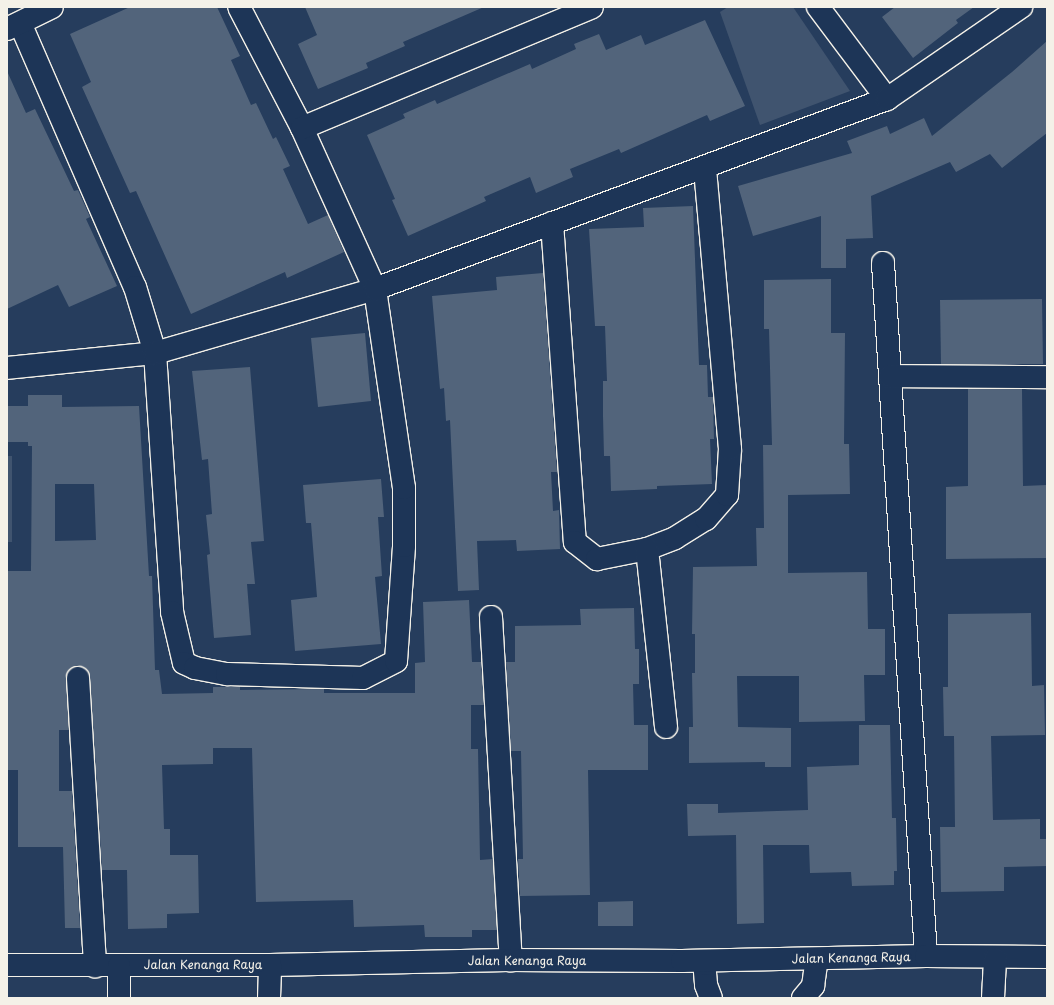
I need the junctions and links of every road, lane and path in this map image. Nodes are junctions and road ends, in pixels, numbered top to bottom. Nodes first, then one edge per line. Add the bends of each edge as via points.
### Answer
1 (52, 7) edge
2 (239, 7) edge
3 (592, 7) edge
4 (818, 7) edge
5 (1022, 7) edge
6 (13, 26) edge
7 (887, 99) junction
8 (302, 128) junction
9 (704, 168) junction
10 (552, 224) junction
11 (883, 263) dead end
12 (375, 290) junction
13 (155, 353) junction
14 (7, 368) edge
15 (890, 376) junction
16 (1047, 377) edge
17 (647, 549) junction
18 (491, 617) dead end
19 (78, 678) dead end
20 (666, 727) dead end
21 (926, 956) junction
22 (1047, 957) edge
23 (817, 958) junction
24 (995, 958) junction
25 (511, 960) junction
26 (704, 961) junction
27 (7, 965) edge
28 (270, 965) junction
29 (95, 966) junction
30 (119, 966) junction
31 (119, 998) edge
32 (269, 998) edge
33 (711, 998) edge
34 (803, 998) edge
35 (993, 998) edge

1 - 6 street
2 - 8 street
3 - 8 street
4 - 7 street
5 - 7 street
6 - 13 street via 136,288
7 - 9 street
8 - 12 street
9 - 10 street
9 - 17 street via 730,449 727,495 706,519 675,538
10 - 12 street
10 - 17 street via 575,542 597,559
11 - 15 street
12 - 13 street
12 - 13 street via 404,488 404,546 396,661 363,678 227,674 195,668 184,663 172,612
13 - 14 street
15 - 16 street
15 - 21 street
17 - 20 street
18 - 25 street
19 - 29 street
21 - 23 street, Jalan Kenanga Raya
21 - 24 street, Jalan Kenanga Raya
22 - 24 street, Jalan Kenanga Raya
23 - 26 street, Jalan Kenanga Raya
23 - 34 street via 813,986
24 - 35 street
25 - 26 street, Jalan Kenanga Raya
25 - 28 street, Jalan Kenanga Raya
26 - 33 street via 706,985
27 - 29 street, Jalan Kenanga Raya
28 - 30 street, Jalan Kenanga Raya
28 - 32 street
29 - 30 street, Jalan Kenanga Raya
30 - 31 street

